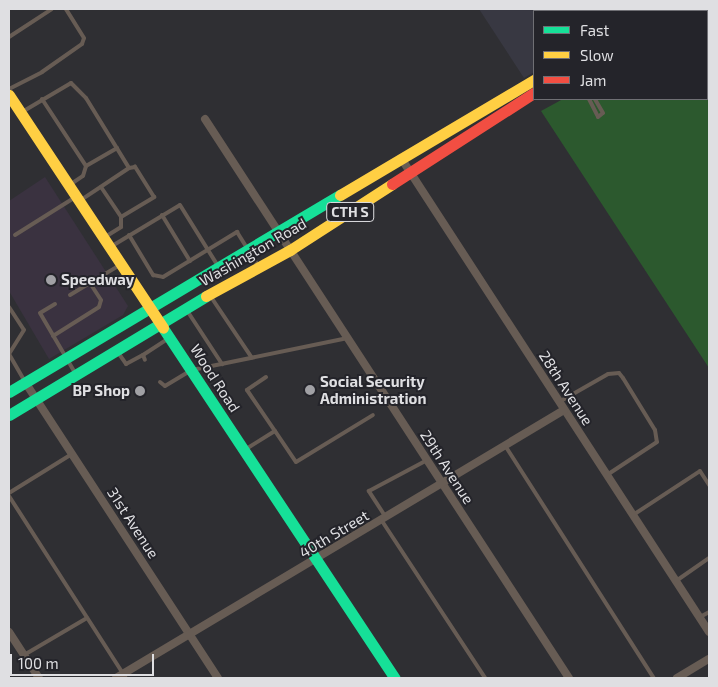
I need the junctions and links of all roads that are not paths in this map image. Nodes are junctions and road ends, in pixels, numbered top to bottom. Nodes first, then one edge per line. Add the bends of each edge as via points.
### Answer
1 (52, 9) edge
2 (66, 9) edge
3 (9, 37) edge
4 (533, 81) edge
5 (533, 93) edge
6 (9, 95) edge
7 (42, 99) junction
8 (590, 100) edge
9 (595, 100) edge
10 (20, 113) junction
11 (205, 119) dead end
12 (117, 148) junction
13 (401, 158) junction
14 (86, 166) junction
15 (129, 168) junction
16 (411, 174) junction
17 (69, 185) junction
18 (101, 187) junction
19 (78, 199) junction
20 (162, 215) junction
21 (121, 218) junction
22 (278, 232) junction
23 (15, 235) dead end
24 (129, 235) junction
25 (107, 242) junction
26 (208, 250) junction
27 (248, 250) junction
28 (290, 250) junction
29 (190, 261) junction
30 (122, 264) junction
31 (219, 267) junction
32 (258, 268) junction
33 (90, 283) junction
34 (70, 295) dead end
35 (210, 295) junction
36 (55, 304) dead end
37 (9, 306) edge
38 (152, 308) junction
39 (186, 308) junction
40 (160, 322) junction
41 (53, 336) junction
42 (170, 337) junction
43 (348, 338) junction
44 (116, 350) junction
45 (9, 354) edge
46 (143, 356) junction
47 (67, 358) junction
48 (252, 358) junction
49 (145, 360) dead end
50 (222, 364) junction
51 (192, 370) junction
52 (76, 374) junction
53 (266, 377) dead end
54 (25, 382) junction
55 (160, 382) dead end
56 (9, 392) edge
57 (36, 399) junction
58 (560, 402) junction
59 (564, 410) junction
60 (9, 415) edge
61 (373, 415) dead end
62 (275, 431) junction
63 (506, 447) junction
64 (244, 450) junction
65 (72, 454) junction
66 (427, 460) junction
67 (607, 476) junction
68 (443, 485) junction
69 (709, 485) edge
70 (9, 494) edge
71 (633, 515) junction
72 (384, 520) junction
73 (709, 558) edge
74 (316, 561) junction
75 (676, 581) junction
76 (709, 612) edge
77 (87, 618) junction
78 (700, 618) junction
79 (9, 632) edge
80 (188, 632) junction
81 (709, 632) edge
82 (24, 655) junction
83 (709, 659) edge
84 (122, 677) edge
85 (39, 678) edge
86 (218, 678) edge
87 (395, 678) edge
88 (485, 678) edge
89 (569, 678) edge
90 (654, 678) edge
91 (678, 678) edge

1 - 3 lane
2 - 6 lane via 84,38 82,44
4 - 13 main road, Washington Road / CTH S
5 - 16 main road, Washington Road / CTH S
6 - 10 main road, Wood Road
7 - 10 lane
7 - 12 lane via 71,83 86,98
7 - 14 lane
8 - 9 lane via 598,117 603,113
10 - 17 main road, Wood Road
11 - 22 street, 29th Avenue
12 - 14 lane
12 - 15 lane
13 - 16 street, 28th Avenue
13 - 22 main road, Washington Road / CTH S
14 - 17 lane via 83,176
15 - 18 lane
15 - 21 lane via 135,167 154,197
16 - 28 main road, Washington Road / CTH S
16 - 58 street, 28th Avenue
17 - 19 main road, Wood Road
18 - 19 lane
18 - 21 lane
19 - 23 lane
19 - 25 main road, Wood Road
20 - 24 lane
20 - 26 lane via 180,205
20 - 29 lane
21 - 25 lane via 121,227
22 - 27 main road, Washington Road / CTH S
22 - 28 street, 29th Avenue
24 - 25 lane
24 - 29 lane via 154,276 163,277
25 - 30 main road, Wood Road
26 - 27 lane via 238,232
26 - 29 lane
26 - 31 lane
27 - 31 main road, Washington Road / CTH S
27 - 32 lane
28 - 32 main road, Washington Road / CTH S
28 - 43 street, 29th Avenue
30 - 33 lane
30 - 38 main road, Wood Road
31 - 38 main road, Washington Road / CTH S
32 - 35 main road, Washington Road / CTH S
33 - 34 lane
33 - 41 lane via 100,300 99,307
35 - 39 main road, Washington Road / CTH S
35 - 48 lane
36 - 41 lane via 40,313
37 - 45 lane via 24,330
38 - 40 main road, Wood Road
38 - 47 main road, Washington Road / CTH S
39 - 40 main road, Washington Road / CTH S
39 - 50 lane
40 - 42 main road, Wood Road
40 - 44 main road, Washington Road / CTH S
41 - 47 lane
42 - 46 lane
42 - 51 main road, Wood Road
43 - 48 lane
43 - 66 street, 29th Avenue
44 - 46 lane via 126,364
44 - 52 main road, Washington Road / CTH S
45 - 54 lane
46 - 49 lane
47 - 52 lane
47 - 54 main road, Washington Road / CTH S
48 - 50 lane
50 - 51 lane
51 - 55 lane via 169,385
51 - 64 main road, Wood Road
52 - 57 main road, Washington Road / CTH S
53 - 62 lane via 247,390
54 - 56 main road, Washington Road / CTH S
54 - 57 street, 31st Avenue
57 - 60 main road, Washington Road / CTH S
57 - 65 street, 31st Avenue
58 - 59 street, 28th Avenue
58 - 67 lane via 608,374 619,373 623,378 655,430 657,442
59 - 63 street, 40th Street
59 - 67 street, 28th Avenue
61 - 62 lane via 296,462
62 - 64 lane
63 - 68 street, 40th Street
63 - 90 lane
64 - 74 main road, Wood Road
65 - 70 lane
65 - 80 street, 31st Avenue
66 - 68 street, 29th Avenue
66 - 72 lane via 369,491
67 - 71 street, 28th Avenue
68 - 72 street, 40th Street
68 - 89 street, 29th Avenue
69 - 71 lane via 700,471
70 - 77 lane
71 - 75 street, 28th Avenue
72 - 74 street, 40th Street
72 - 88 lane
73 - 75 lane
74 - 80 street, 40th Street
74 - 87 main road, Wood Road
75 - 78 street, 28th Avenue
76 - 78 lane
77 - 82 lane
77 - 84 lane
78 - 81 street, 28th Avenue
79 - 82 street
80 - 84 street, 40th Street
80 - 86 street, 31st Avenue
82 - 85 street
83 - 91 street

